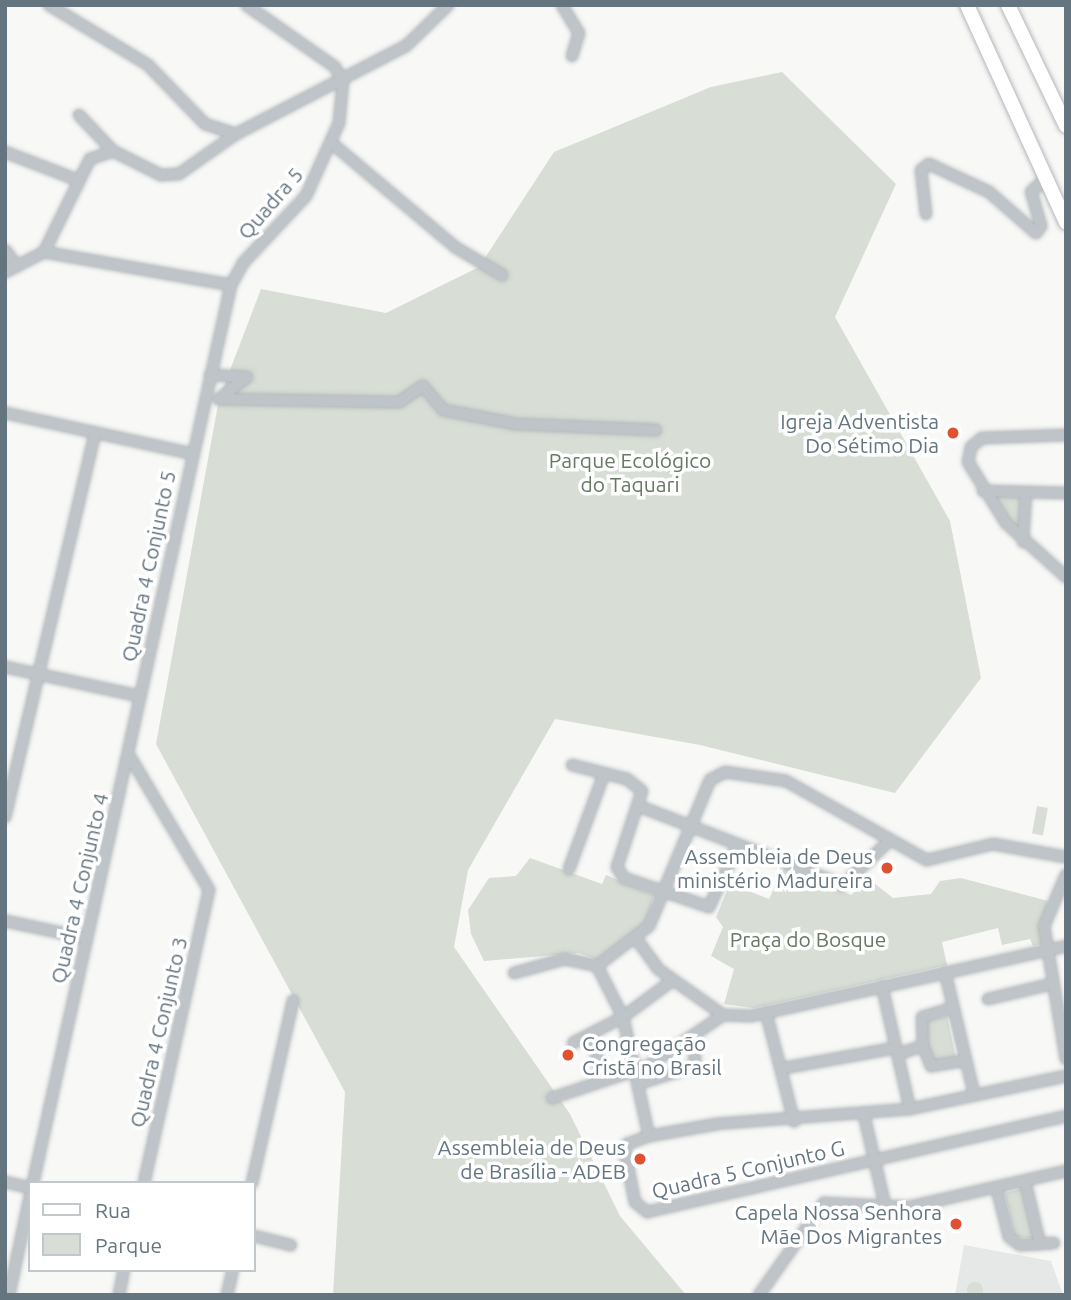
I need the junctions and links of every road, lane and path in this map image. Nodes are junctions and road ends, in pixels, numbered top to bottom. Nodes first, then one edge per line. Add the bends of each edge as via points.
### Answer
1 (49, 5) edge
2 (246, 5) edge
3 (448, 5) edge
4 (562, 5) edge
5 (967, 5) edge
6 (1008, 5) edge
7 (572, 56) dead end
8 (343, 81) junction
9 (79, 116) dead end
10 (1066, 126) edge
11 (236, 134) junction
12 (334, 145) junction
13 (113, 151) junction
14 (5, 152) edge
15 (1047, 177) junction
16 (75, 179) junction
17 (926, 214) dead end
18 (1066, 222) edge
19 (5, 250) edge
20 (44, 251) junction
21 (17, 266) junction
22 (5, 272) edge
23 (502, 275) dead end
24 (231, 285) junction
25 (211, 375) junction
26 (5, 413) edge
27 (656, 430) dead end
28 (95, 434) junction
29 (1066, 435) edge
30 (192, 454) junction
31 (983, 491) junction
32 (1026, 492) junction
33 (1066, 493) edge
34 (1023, 542) junction
35 (1066, 577) edge
36 (5, 667) edge
37 (36, 674) junction
38 (139, 696) junction
39 (129, 755) junction
40 (572, 765) dead end
41 (604, 774) junction
42 (641, 807) junction
43 (5, 817) edge
44 (689, 826) junction
45 (887, 843) junction
46 (738, 845) junction
47 (1066, 857) edge
48 (569, 869) dead end
49 (1066, 875) edge
50 (664, 892) junction
51 (5, 921) edge
52 (635, 937) junction
53 (86, 938) junction
54 (1066, 946) edge
55 (1046, 950) junction
56 (597, 965) junction
57 (945, 972) junction
58 (514, 973) dead end
59 (673, 980) junction
60 (1052, 984) junction
61 (882, 986) junction
62 (988, 999) dead end
63 (293, 1001) dead end
64 (953, 1008) junction
65 (766, 1012) junction
66 (723, 1015) junction
67 (623, 1017) junction
68 (592, 1034) junction
69 (694, 1036) junction
70 (573, 1043) dead end
71 (923, 1046) junction
72 (896, 1051) junction
73 (1066, 1059) edge
74 (964, 1061) junction
75 (784, 1068) junction
76 (635, 1071) junction
77 (1066, 1076) edge
78 (601, 1079) junction
79 (638, 1084) junction
80 (974, 1094) junction
81 (552, 1098) dead end
82 (910, 1109) junction
83 (864, 1115) junction
84 (1066, 1116) edge
85 (793, 1121) junction
86 (649, 1136) junction
87 (874, 1158) junction
88 (1066, 1171) edge
89 (33, 1181) edge
90 (144, 1181) edge
91 (252, 1181) edge
92 (1024, 1181) junction
93 (5, 1182) edge
94 (28, 1188) edge
95 (997, 1189) junction
96 (28, 1205) edge
97 (885, 1205) junction
98 (256, 1236) edge
99 (1054, 1243) dead end
100 (1040, 1244) junction
101 (291, 1245) dead end
102 (124, 1272) edge
103 (233, 1272) edge
104 (9, 1295) edge
105 (119, 1295) edge
106 (227, 1295) edge
107 (760, 1295) edge

1 - 11 street via 148,65 205,124
2 - 8 street via 324,57
3 - 8 street via 417,37
4 - 7 street via 579,33
5 - 15 main road
6 - 10 main road
8 - 11 street
8 - 12 street
9 - 13 street
11 - 13 street via 172,177
12 - 23 street via 455,247
12 - 24 street, Quadra 5 via 306,196 243,263
13 - 16 street via 85,163
14 - 16 street
15 - 17 street via 1031,192 1041,226 1036,233 982,187 929,164 921,170
15 - 18 main road
16 - 20 street
19 - 21 street
20 - 21 street
20 - 24 street
21 - 22 street
24 - 25 street
25 - 27 street via 247,377 219,399 399,402 423,386 443,410 516,425
25 - 30 street
26 - 28 street, Quadra 4 Conjunto 5
28 - 30 street, Quadra 4 Conjunto 5
28 - 37 street
29 - 31 street via 979,439 968,462
30 - 38 street, Quadra 4 Conjunto 5
31 - 32 street
31 - 34 street
32 - 33 street
32 - 34 street
34 - 35 street
36 - 37 street, Quadra 4 Conjunto 5
37 - 38 street, Quadra 4 Conjunto 5
37 - 43 street
38 - 39 street, Quadra 4 Conjunto 5
39 - 53 street, Quadra 4 Conjunto 4
39 - 90 street, Quadra 4 Conjunto 3 via 209,890
40 - 41 street
41 - 42 street via 635,783
41 - 48 street
42 - 44 street
42 - 50 street via 617,871
44 - 45 street via 710,780 741,771 786,781
44 - 46 street
44 - 50 street
45 - 46 street via 844,885
45 - 47 street via 927,860 993,844
46 - 50 street via 709,907
49 - 55 street via 1046,918
50 - 52 street via 649,926
51 - 53 street
52 - 56 street
52 - 59 street
53 - 89 street, Quadra 4 Conjunto 4
54 - 55 street
55 - 57 street
55 - 60 street
56 - 58 street via 565,959
56 - 67 street
57 - 61 street
57 - 64 street
59 - 66 street
59 - 67 street
60 - 62 street
60 - 73 street
61 - 65 street
61 - 72 street
63 - 91 street
64 - 71 street via 922,1017
64 - 74 street
65 - 66 street
65 - 75 street
66 - 69 street
67 - 68 street
67 - 76 street
68 - 70 street
68 - 78 street
69 - 76 street
69 - 79 street via 695,1066
71 - 72 street
71 - 74 street via 931,1066
72 - 75 street
72 - 82 street
74 - 80 street
75 - 85 street
76 - 78 street
76 - 79 street
77 - 80 street
78 - 81 street
79 - 86 street
80 - 82 street
82 - 83 street
83 - 85 street
83 - 87 street
84 - 87 street, Quadra 5 Conjunto G
85 - 86 street
86 - 87 street, Quadra 5 Conjunto G via 627,1144 625,1152 635,1202 651,1212
87 - 97 street
88 - 92 street
92 - 95 street
92 - 100 street
93 - 94 street
95 - 97 street
95 - 100 street via 1009,1237 1020,1245
96 - 104 street
97 - 107 street via 820,1206
98 - 101 street
99 - 100 street
102 - 105 street
103 - 106 street

